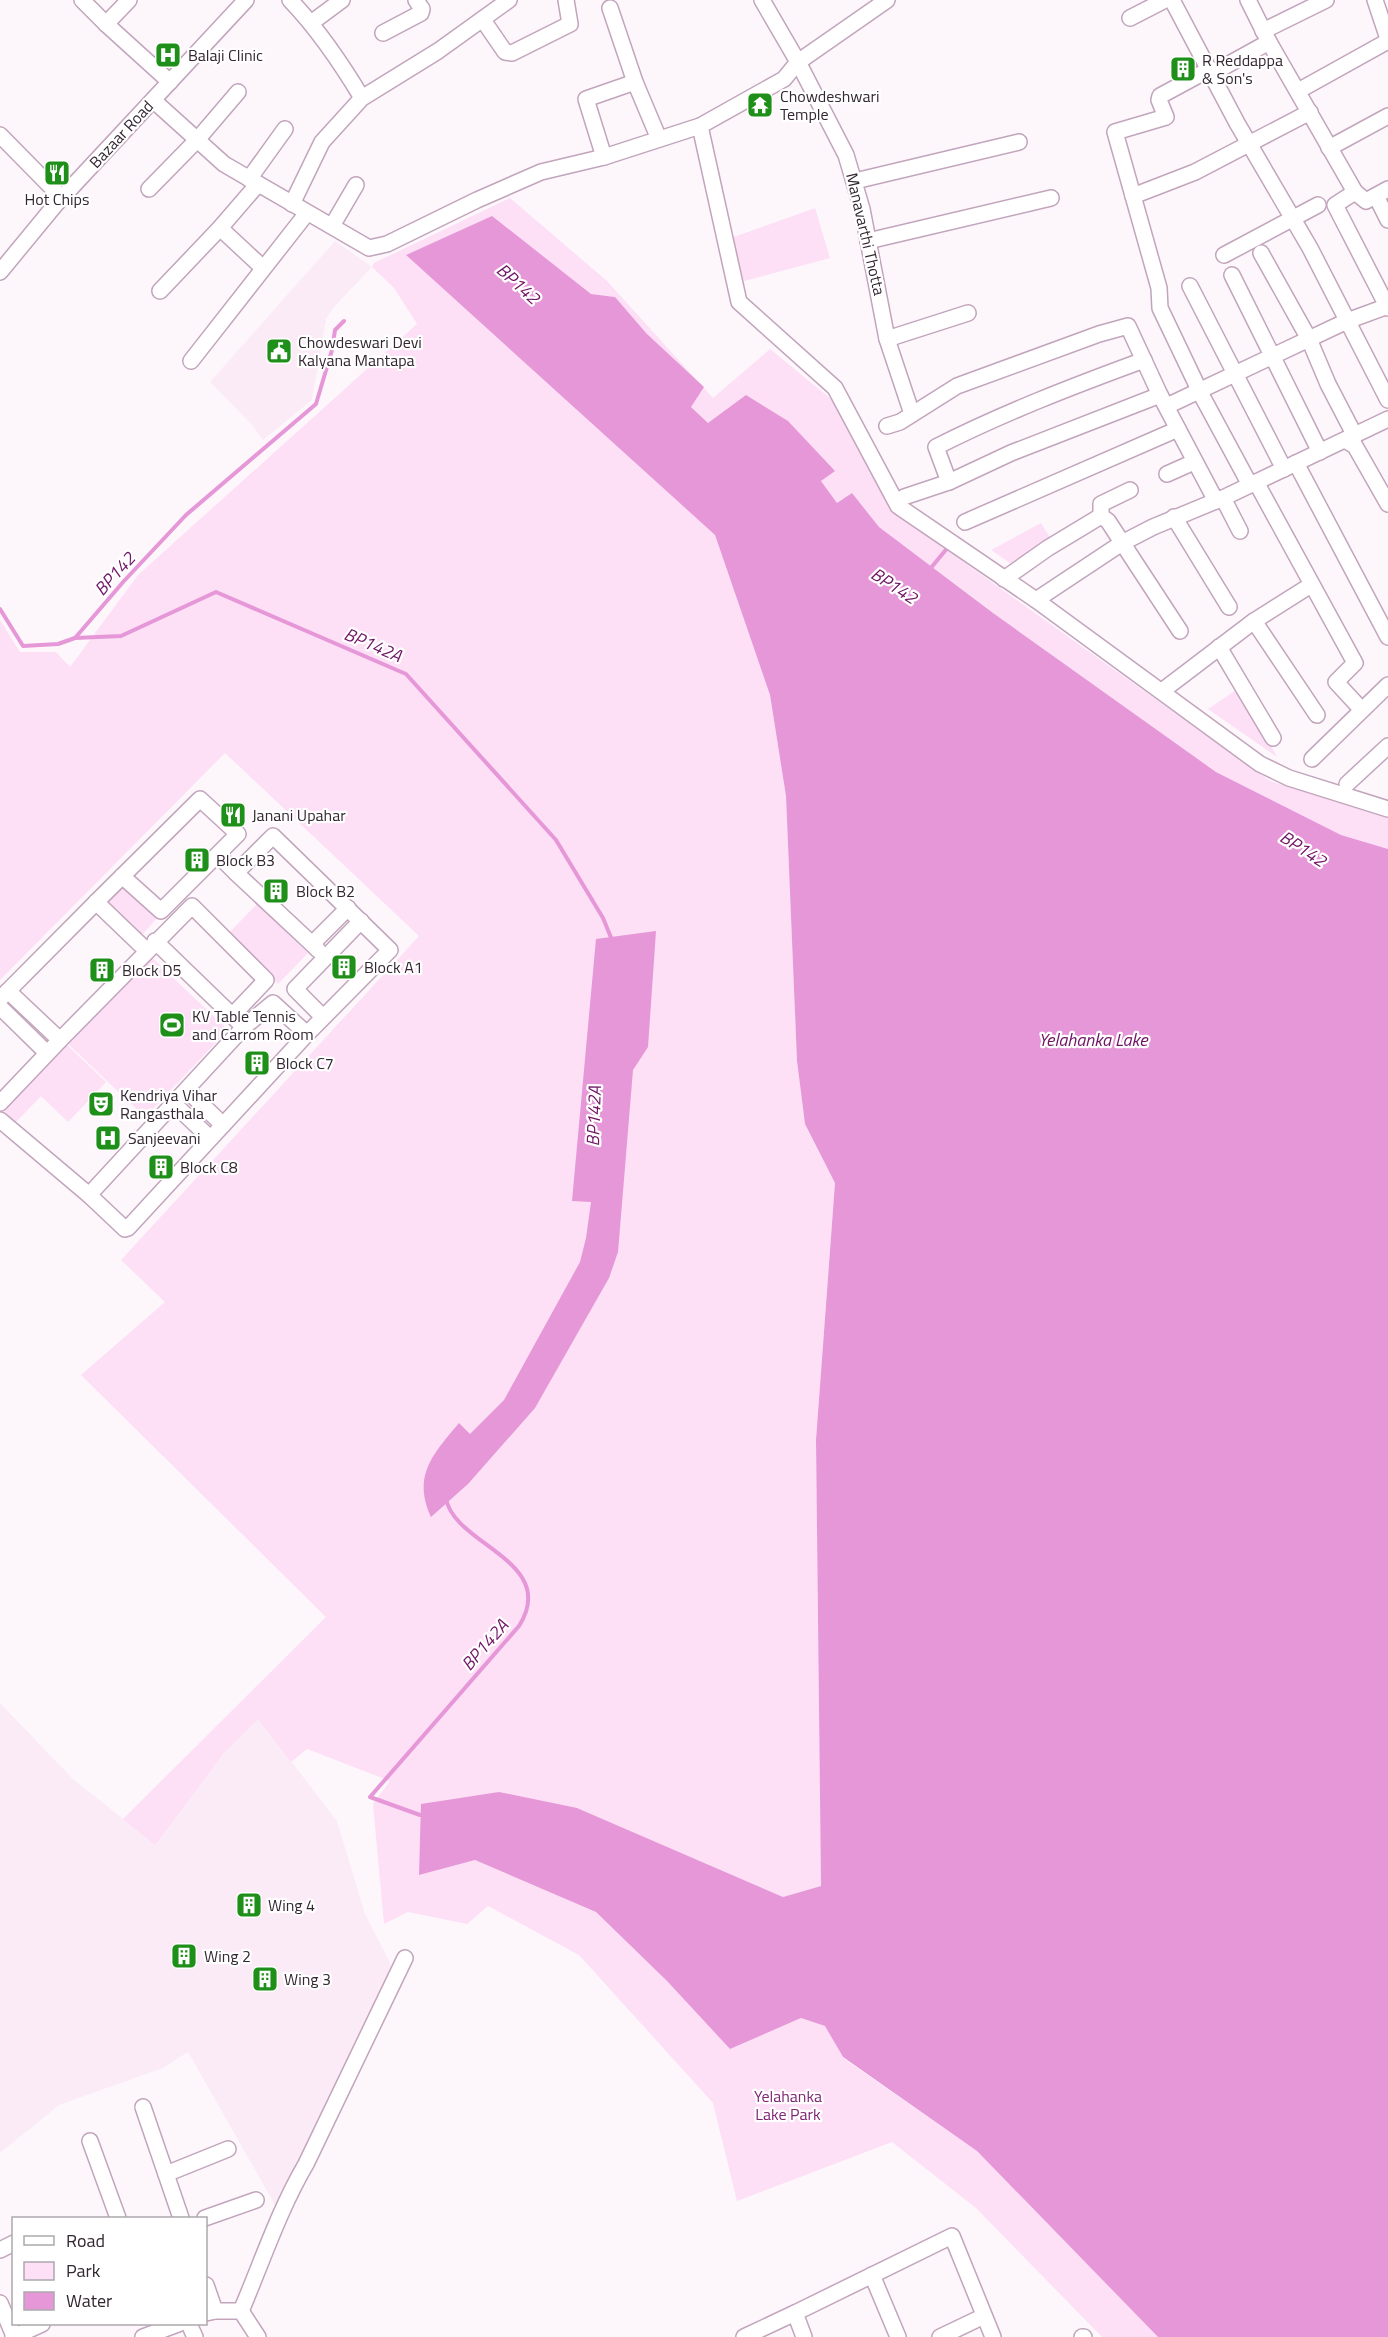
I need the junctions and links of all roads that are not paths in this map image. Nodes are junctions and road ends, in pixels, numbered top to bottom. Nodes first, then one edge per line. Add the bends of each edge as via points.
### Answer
1 (82, 0) edge
2 (129, 0) edge
3 (246, 0) edge
4 (290, 0) edge
5 (342, 0) edge
6 (416, 0) edge
7 (509, 0) edge
8 (566, 0) edge
9 (762, 0) edge
10 (887, 0) edge
11 (1165, 0) edge
12 (1172, 0) edge
13 (1248, 0) edge
14 (1326, 0) edge
15 (1379, 2) edge
16 (610, 8) dead end
17 (1130, 18) dead end
18 (483, 20) junction
19 (311, 22) junction
20 (106, 24) junction
21 (383, 33) dead end
22 (1266, 36) junction
23 (1388, 40) edge
24 (798, 62) junction
25 (1210, 72) junction
26 (170, 81) junction
27 (635, 82) junction
28 (1298, 91) junction
29 (238, 92) dead end
30 (362, 98) junction
31 (153, 100) junction
32 (1310, 112) junction
33 (1388, 116) edge
34 (700, 126) junction
35 (285, 129) dead end
36 (0, 135) edge
37 (659, 139) junction
38 (197, 140) junction
39 (1019, 142) dead end
40 (1250, 145) junction
41 (1329, 147) junction
42 (604, 157) junction
43 (253, 181) junction
44 (855, 181) junction
45 (356, 185) dead end
46 (149, 189) dead end
47 (1356, 192) junction
48 (1382, 193) edge
49 (1133, 196) junction
50 (62, 198) junction
51 (1051, 198) dead end
52 (292, 204) junction
53 (1318, 205) dead end
54 (307, 213) junction
55 (1293, 219) junction
56 (1388, 220) edge
57 (332, 226) junction
58 (220, 228) junction
59 (868, 241) junction
60 (1261, 253) dead end
61 (1224, 255) dead end
62 (263, 268) junction
63 (0, 272) edge
64 (1232, 275) dead end
65 (1190, 286) dead end
66 (160, 291) dead end
67 (1388, 307) edge
68 (968, 313) dead end
69 (1347, 321) junction
70 (887, 339) junction
71 (1309, 339) junction
72 (1272, 356) junction
73 (1144, 360) junction
74 (191, 361) dead end
75 (1236, 373) junction
76 (1202, 392) junction
77 (1388, 400) edge
78 (1163, 401) junction
79 (912, 414) junction
80 (1388, 419) edge
81 (887, 426) dead end
82 (1178, 429) junction
83 (1350, 438) junction
84 (1320, 452) junction
85 (1194, 462) junction
86 (1290, 466) junction
87 (1167, 474) dead end
88 (949, 482) junction
89 (1253, 484) junction
90 (1130, 490) dead end
91 (904, 497) dead end
92 (1219, 499) junction
93 (1388, 504) edge
94 (1101, 516) junction
95 (1174, 517) junction
96 (965, 522) dead end
97 (1240, 531) dead end
98 (1122, 543) junction
99 (1004, 579) junction
100 (1311, 585) junction
101 (1036, 600) junction
102 (1229, 607) dead end
103 (1254, 621) junction
104 (1180, 631) dead end
105 (1388, 637) edge
106 (1219, 647) junction
107 (1388, 685) edge
108 (1162, 691) junction
109 (1361, 710) junction
110 (1317, 715) dead end
111 (1274, 738) dead end
112 (1388, 746) edge
113 (1312, 759) dead end
114 (1347, 784) dead end
115 (1388, 809) edge
116 (218, 855) junction
117 (236, 873) junction
118 (123, 876) junction
119 (96, 902) junction
120 (348, 908) junction
121 (361, 921) junction
122 (312, 944) junction
123 (151, 945) junction
124 (325, 957) junction
125 (4, 995) edge
126 (0, 1007) edge
127 (232, 1016) junction
128 (323, 1017) junction
129 (244, 1027) junction
130 (307, 1034) junction
131 (60, 1040) junction
132 (47, 1053) junction
133 (187, 1089) junction
134 (0, 1103) edge
135 (174, 1104) junction
136 (0, 1120) edge
137 (224, 1125) junction
138 (210, 1138) junction
139 (89, 1195) junction
140 (405, 1958) dead end
141 (142, 2108) dead end
142 (90, 2141) dead end
143 (228, 2149) dead end
144 (166, 2174) junction
145 (256, 2200) dead end
146 (118, 2217) edge
147 (181, 2217) edge
148 (207, 2217) edge
149 (872, 2276) junction
150 (207, 2292) edge
151 (0, 2303) edge
152 (241, 2311) junction
153 (210, 2312) edge
154 (795, 2313) junction
155 (984, 2316) junction
156 (40, 2325) edge
157 (156, 2327) edge
158 (14, 2337) edge
159 (143, 2337) edge
160 (258, 2337) edge
161 (744, 2337) edge
162 (804, 2337) edge
163 (898, 2337) edge
164 (940, 2337) edge
165 (993, 2337) edge

1 - 20 street
2 - 20 street
3 - 26 street, Bazaar Road
4 - 19 street
5 - 19 street
6 - 21 street via 421,13
7 - 18 street
8 - 18 street via 570,24 512,52 505,52
9 - 24 street, Manavarthi Thotta
10 - 24 street
11 - 17 street
12 - 25 street
13 - 22 street
14 - 22 street
15 - 23 street
16 - 27 street
18 - 30 street
19 - 30 street
20 - 26 street
22 - 25 street
22 - 28 street
23 - 28 street
24 - 34 street via 784,79
24 - 44 street, Manavarthi Thotta via 846,155
25 - 40 street
25 - 49 street via 1160,96 1166,117 1115,132
26 - 31 street, Bazaar Road
27 - 37 street
27 - 42 street via 586,99
28 - 32 street
29 - 38 street
30 - 52 street via 322,142
31 - 38 street
31 - 50 street, Bazaar Road
32 - 40 street
32 - 41 street
33 - 41 street
34 - 37 street
34 - 99 street via 739,302 835,388 898,506
35 - 43 street
36 - 50 street
37 - 42 street
38 - 43 street via 224,164
38 - 46 street
39 - 44 street
40 - 49 street
40 - 55 street
41 - 47 street
42 - 57 street via 541,172 387,244 369,248
43 - 52 street
43 - 58 street
44 - 59 street, Manavarthi Thotta
45 - 57 street
47 - 48 street via 1366,201
47 - 67 street via 1335,205
48 - 56 street
49 - 76 street via 1159,288 1160,308
50 - 63 street, Bazaar Road
51 - 59 street
52 - 54 street
53 - 55 street
54 - 57 street
54 - 62 street
55 - 61 street
55 - 69 street
58 - 62 street
58 - 66 street
59 - 70 street, Manavarthi Thotta
60 - 71 street
62 - 74 street
64 - 72 street
65 - 75 street
67 - 69 street
68 - 70 street
69 - 71 street
69 - 77 street
70 - 79 street, Manavarthi Thotta
71 - 72 street
71 - 83 street
72 - 75 street
72 - 84 street
73 - 78 street
73 - 79 street via 1128,326 957,386
73 - 88 street via 981,424 936,447
75 - 76 street
75 - 86 street
76 - 78 street
76 - 89 street
78 - 82 street
78 - 88 street via 1011,453
79 - 81 street
80 - 83 street
82 - 85 street
82 - 96 street
83 - 84 street
83 - 93 street
84 - 86 street
85 - 87 street
85 - 92 street
86 - 89 street
86 - 105 street
88 - 91 street
89 - 92 street
89 - 100 street
90 - 94 street via 1101,504
92 - 95 street
92 - 97 street
94 - 98 street
94 - 99 street
95 - 98 street
95 - 102 street
98 - 101 street
98 - 104 street
99 - 101 street
100 - 103 street
100 - 109 street via 1354,663 1336,682
101 - 108 street
103 - 106 street
103 - 110 street
106 - 108 street
106 - 111 street
107 - 109 street
108 - 115 street via 1260,764 1289,778
109 - 113 street
112 - 114 street
116 - 117 street
116 - 118 street via 161,911
116 - 118 street via 238,834 200,799
117 - 120 street via 273,836
117 - 122 street
118 - 119 street
119 - 123 street
119 - 125 street
120 - 121 street
120 - 122 street
121 - 124 street
121 - 128 street via 390,950
122 - 124 street
123 - 127 street
123 - 127 street via 193,907 266,980
123 - 131 street
124 - 128 street via 295,989
125 - 131 street
126 - 132 street
127 - 129 street
128 - 130 street
129 - 130 street via 273,1003
129 - 133 street
130 - 137 street
131 - 132 street
132 - 134 street
133 - 135 street
133 - 137 street
135 - 138 street
135 - 139 street
136 - 139 street
137 - 138 street
138 - 139 street via 127,1229
140 - 152 street via 288,2195
141 - 144 street
142 - 146 street
143 - 144 street
144 - 147 street
145 - 148 street
149 - 154 street
149 - 155 street via 952,2236
149 - 163 street
150 - 153 street
151 - 158 street
152 - 153 street
152 - 160 street
154 - 161 street
154 - 162 street
155 - 164 street
155 - 165 street
156 - 158 street
157 - 159 street

